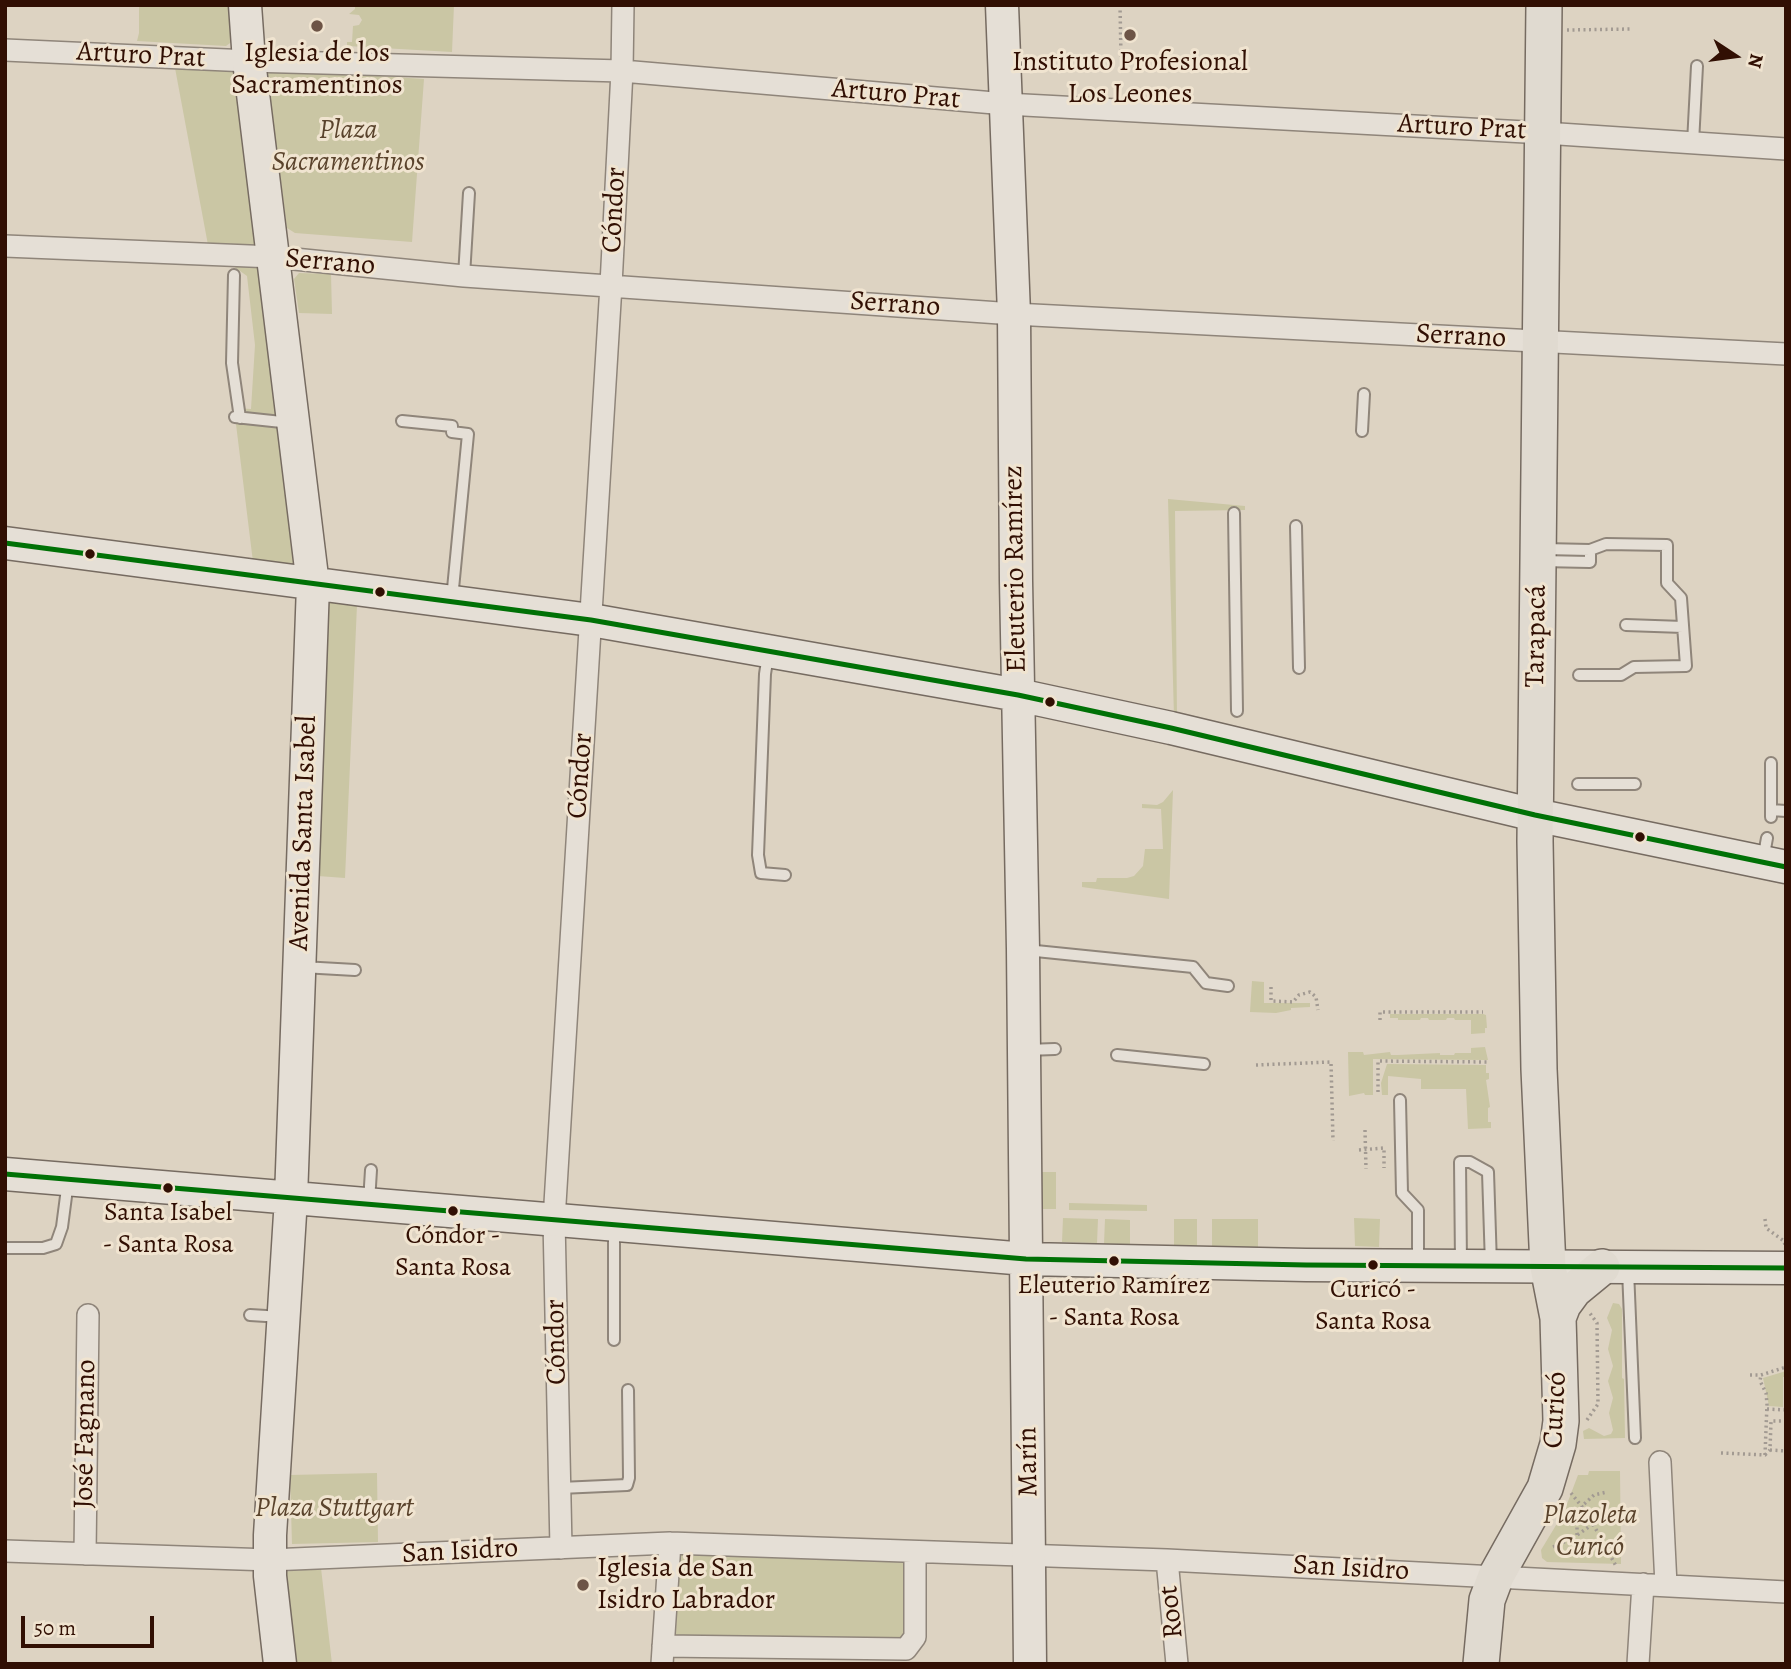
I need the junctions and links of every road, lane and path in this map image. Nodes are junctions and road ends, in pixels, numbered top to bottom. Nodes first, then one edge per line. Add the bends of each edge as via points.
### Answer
1 (245, 5) edge
2 (623, 5) edge
3 (1002, 5) edge
4 (1120, 5) edge
5 (1544, 17) edge
6 (1631, 29) dead end
7 (5, 50) edge
8 (1121, 57) dead end
9 (248, 61) junction
10 (1697, 66) dead end
11 (622, 71) junction
12 (1006, 104) junction
13 (1544, 133) junction
14 (1693, 143) junction
15 (1786, 149) edge
16 (470, 193) dead end
17 (5, 247) edge
18 (274, 257) junction
19 (234, 275) dead end
20 (464, 276) junction
21 (611, 285) junction
22 (1014, 314) junction
23 (1542, 341) junction
24 (1786, 354) edge
25 (1364, 394) dead end
26 (402, 421) dead end
27 (293, 423) junction
28 (1362, 431) dead end
29 (1234, 513) dead end
30 (1296, 526) dead end
31 (5, 543) edge
32 (1590, 550) junction
33 (1538, 555) junction
34 (313, 585) junction
35 (451, 602) junction
36 (591, 620) junction
37 (1626, 625) dead end
38 (1683, 627) junction
39 (768, 652) junction
40 (1299, 668) dead end
41 (1579, 675) dead end
42 (1017, 695) junction
43 (1237, 710) dead end
44 (1771, 763) dead end
45 (1578, 784) dead end
46 (1635, 784) dead end
47 (1786, 811) edge
48 (1535, 815) junction
49 (1772, 856) edge
50 (785, 875) dead end
51 (1023, 949) junction
52 (299, 967) junction
53 (355, 970) dead end
54 (1228, 986) dead end
55 (1271, 987) dead end
56 (1318, 1010) dead end
57 (1483, 1012) dead end
58 (1380, 1020) dead end
59 (1055, 1049) dead end
60 (1024, 1050) junction
61 (1117, 1055) dead end
62 (1488, 1062) dead end
63 (1204, 1063) dead end
64 (1256, 1065) dead end
65 (1378, 1092) dead end
66 (1400, 1100) dead end
67 (1365, 1130) dead end
68 (1333, 1141) dead end
69 (1365, 1149) junction
70 (1359, 1150) dead end
71 (1384, 1168) dead end
72 (1366, 1169) dead end
73 (371, 1170) dead end
74 (5, 1174) edge
75 (68, 1180) junction
76 (291, 1199) junction
77 (369, 1205) junction
78 (554, 1220) junction
79 (614, 1225) junction
80 (5, 1248) edge
81 (1026, 1259) junction
82 (1418, 1266) junction
83 (1476, 1266) junction
84 (1548, 1267) junction
85 (1615, 1267) junction
86 (1786, 1268) edge
87 (1566, 1304) junction
88 (88, 1315) dead end
89 (250, 1315) dead end
90 (284, 1317) junction
91 (614, 1340) dead end
92 (1786, 1367) edge
93 (1750, 1375) dead end
94 (1761, 1375) junction
95 (628, 1390) dead end
96 (1766, 1409) junction
97 (1786, 1410) edge
98 (1786, 1421) edge
99 (1560, 1431) junction
100 (1635, 1438) dead end
101 (1770, 1450) junction
102 (1786, 1451) edge
103 (1721, 1453) dead end
104 (1765, 1455) junction
105 (1660, 1462) dead end
106 (1549, 1477) junction
107 (560, 1488) junction
108 (1606, 1493) dead end
109 (1582, 1506) junction
110 (1593, 1524) junction
111 (1577, 1535) junction
112 (670, 1543) junction
113 (1553, 1547) dead end
114 (561, 1548) junction
115 (5, 1550) edge
116 (915, 1552) junction
117 (85, 1554) junction
118 (1030, 1556) junction
119 (270, 1560) junction
120 (1167, 1560) junction
121 (1512, 1567) junction
122 (1634, 1583) junction
123 (1666, 1585) junction
124 (1786, 1592) edge
125 (662, 1655) edge
126 (281, 1664) edge
127 (1031, 1664) edge
128 (1177, 1664) edge
129 (1481, 1664) edge
130 (1638, 1664) edge

1 - 9 main road, Avenida Santa Isabel
2 - 11 street, Cóndor
3 - 12 main road, Eleuterio Ramírez
4 - 8 path
5 - 6 path
5 - 13 main road, Tarapacá
7 - 9 street, Arturo Prat
9 - 11 street, Arturo Prat
9 - 18 main road, Avenida Santa Isabel
10 - 14 lane
11 - 12 street, Arturo Prat
11 - 21 street, Cóndor
12 - 13 street, Arturo Prat
12 - 22 main road, Eleuterio Ramírez
13 - 14 street, Arturo Prat
13 - 23 main road, Tarapacá
14 - 15 street, Arturo Prat
16 - 20 lane
17 - 18 street, Serrano
18 - 20 street, Serrano
18 - 27 main road, Avenida Santa Isabel
19 - 27 lane via 232,363 238,418
20 - 21 street, Serrano
21 - 22 street, Serrano
21 - 36 street, Cóndor
22 - 23 street, Serrano via 1368,339
22 - 42 main road, Eleuterio Ramírez
23 - 24 street, Serrano
23 - 33 main road, Tarapacá
25 - 28 lane
26 - 35 lane via 452,426 452,432 468,434
27 - 34 main road, Avenida Santa Isabel
29 - 43 lane
30 - 40 lane
31 - 34 main road
32 - 33 lane
32 - 33 lane via 1590,562
32 - 38 lane via 1606,544 1667,545 1667,583 1681,598
33 - 48 main road, Tarapacá
34 - 35 main road
34 - 52 main road, Avenida Santa Isabel
35 - 36 main road
36 - 39 main road
36 - 78 street, Cóndor
37 - 38 lane
38 - 41 lane via 1686,666 1634,667 1621,675
39 - 42 main road
39 - 50 lane via 758,855 761,873
42 - 48 main road via 1236,737
42 - 51 main road, Eleuterio Ramírez
44 - 47 lane via 1771,813
45 - 46 lane
48 - 49 main road
48 - 84 main road, Tarapacá
51 - 54 lane via 1193,967 1206,983
51 - 60 main road, Eleuterio Ramírez
52 - 53 lane
52 - 76 main road, Avenida Santa Isabel
55 - 56 path via 1271,1001 1293,1002 1310,992 1317,997
57 - 58 path via 1380,1012
59 - 60 lane
60 - 81 main road, Eleuterio Ramírez
61 - 63 lane
62 - 65 path via 1378,1061
64 - 68 path via 1331,1062
66 - 82 lane via 1402,1193 1418,1210
67 - 69 path
69 - 70 path
69 - 71 path via 1384,1148
69 - 72 path
73 - 77 lane
74 - 75 main road
75 - 76 main road
75 - 80 lane via 56,1244
76 - 77 main road
76 - 90 main road, Avenida Santa Isabel
77 - 78 main road
78 - 79 main road
78 - 107 street, Cóndor
79 - 81 main road
79 - 91 lane
81 - 82 main road
81 - 118 main road, Marín
82 - 83 main road
83 - 83 lane via 1460,1162 1488,1172
83 - 84 main road
84 - 85 main road
84 - 87 main road, Curicó
85 - 86 main road
85 - 87 main road
85 - 100 lane
87 - 99 main road, Curicó
87 - 99 path via 1598,1323 1598,1404 1585,1423
88 - 117 street, José Fagnano
89 - 90 lane
90 - 119 main road, Avenida Santa Isabel
92 - 94 path
93 - 94 path
94 - 96 path
95 - 107 lane via 626,1485
96 - 97 path
96 - 104 path
98 - 101 path via 1771,1421
99 - 106 main road, Curicó
101 - 102 path
101 - 104 path
103 - 104 path
105 - 123 street
106 - 109 path
106 - 121 main road, Curicó
107 - 114 street, Cóndor
108 - 109 path via 1594,1495
109 - 110 path
109 - 111 path
110 - 111 path
110 - 122 path
111 - 113 path
112 - 114 street, San Isidro
112 - 116 street, San Isidro
112 - 125 street
114 - 119 street, San Isidro
115 - 117 street, San Isidro
116 - 118 street, San Isidro
116 - 125 street via 915,1637 906,1648
117 - 119 street, San Isidro
118 - 120 street, San Isidro
118 - 127 main road, Marín
119 - 126 main road, Avenida Santa Isabel
120 - 121 street, San Isidro
120 - 128 street, Root
121 - 122 street, San Isidro
121 - 129 main road, Curicó via 1487,1600
122 - 123 street, San Isidro
122 - 130 street
123 - 124 street, San Isidro

